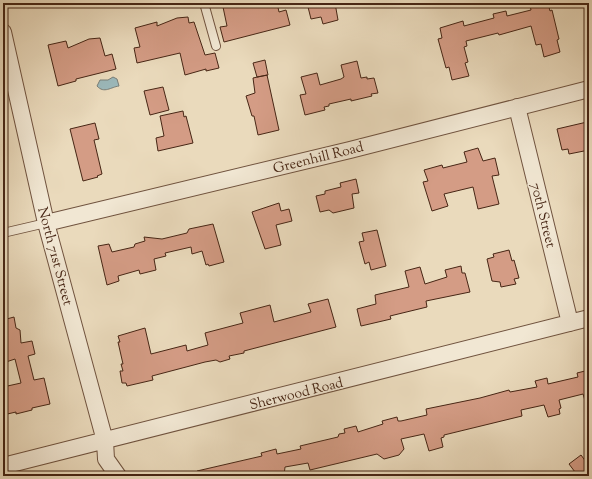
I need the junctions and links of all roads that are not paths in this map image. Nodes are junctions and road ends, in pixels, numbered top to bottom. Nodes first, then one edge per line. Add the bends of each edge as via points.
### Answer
1 (204, 3) edge
2 (3, 32) edge
3 (216, 46) dead end
4 (589, 89) edge
5 (517, 107) junction
6 (46, 223) junction
7 (3, 233) edge
8 (589, 318) edge
9 (570, 323) junction
10 (105, 441) junction
11 (3, 466) edge
12 (118, 476) edge

1 - 3 lane
2 - 6 street, North 71st Street
4 - 5 street, Greenhill Road
5 - 6 street, Greenhill Road
5 - 9 street, 70th Street
6 - 7 lane
6 - 10 street, North 71st Street
8 - 9 street, Sherwood Road
9 - 10 street, Sherwood Road
10 - 11 street, Sherwood Road
10 - 12 street, North 71st Street via 106,459

